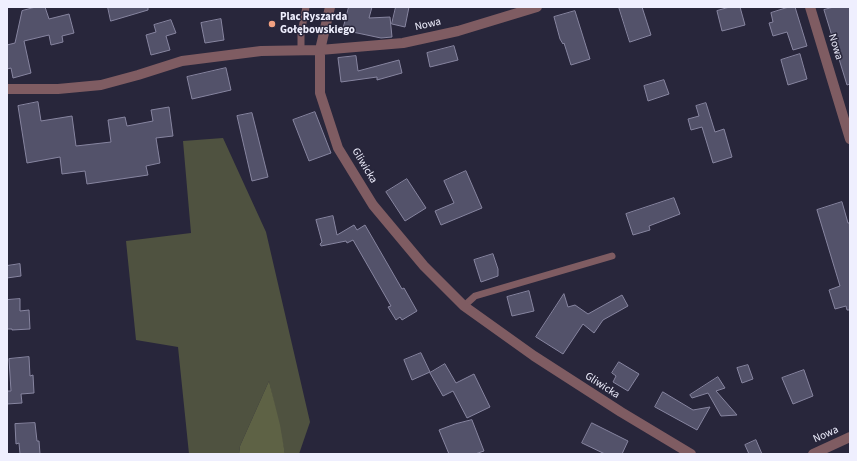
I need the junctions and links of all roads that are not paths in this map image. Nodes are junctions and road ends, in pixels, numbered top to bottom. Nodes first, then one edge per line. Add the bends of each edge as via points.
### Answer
1 (306, 7) edge
2 (330, 7) edge
3 (537, 7) edge
4 (810, 7) edge
5 (301, 50) junction
6 (320, 50) junction
7 (7, 89) edge
8 (850, 139) edge
9 (612, 256) dead end
10 (464, 306) junction
11 (850, 437) edge
12 (691, 454) edge
13 (813, 454) edge

1 - 5 lane
2 - 6 street, Gliwicka
3 - 6 street, Nowa via 403,43
4 - 8 street, Nowa
5 - 6 street, Nowa
5 - 7 street, Nowa via 261,51 182,61 101,85 58,89
6 - 10 street, Gliwicka via 320,93 338,148 373,205 424,266
9 - 10 lane via 475,296
10 - 12 street, Gliwicka via 534,356
11 - 13 street, Nowa

